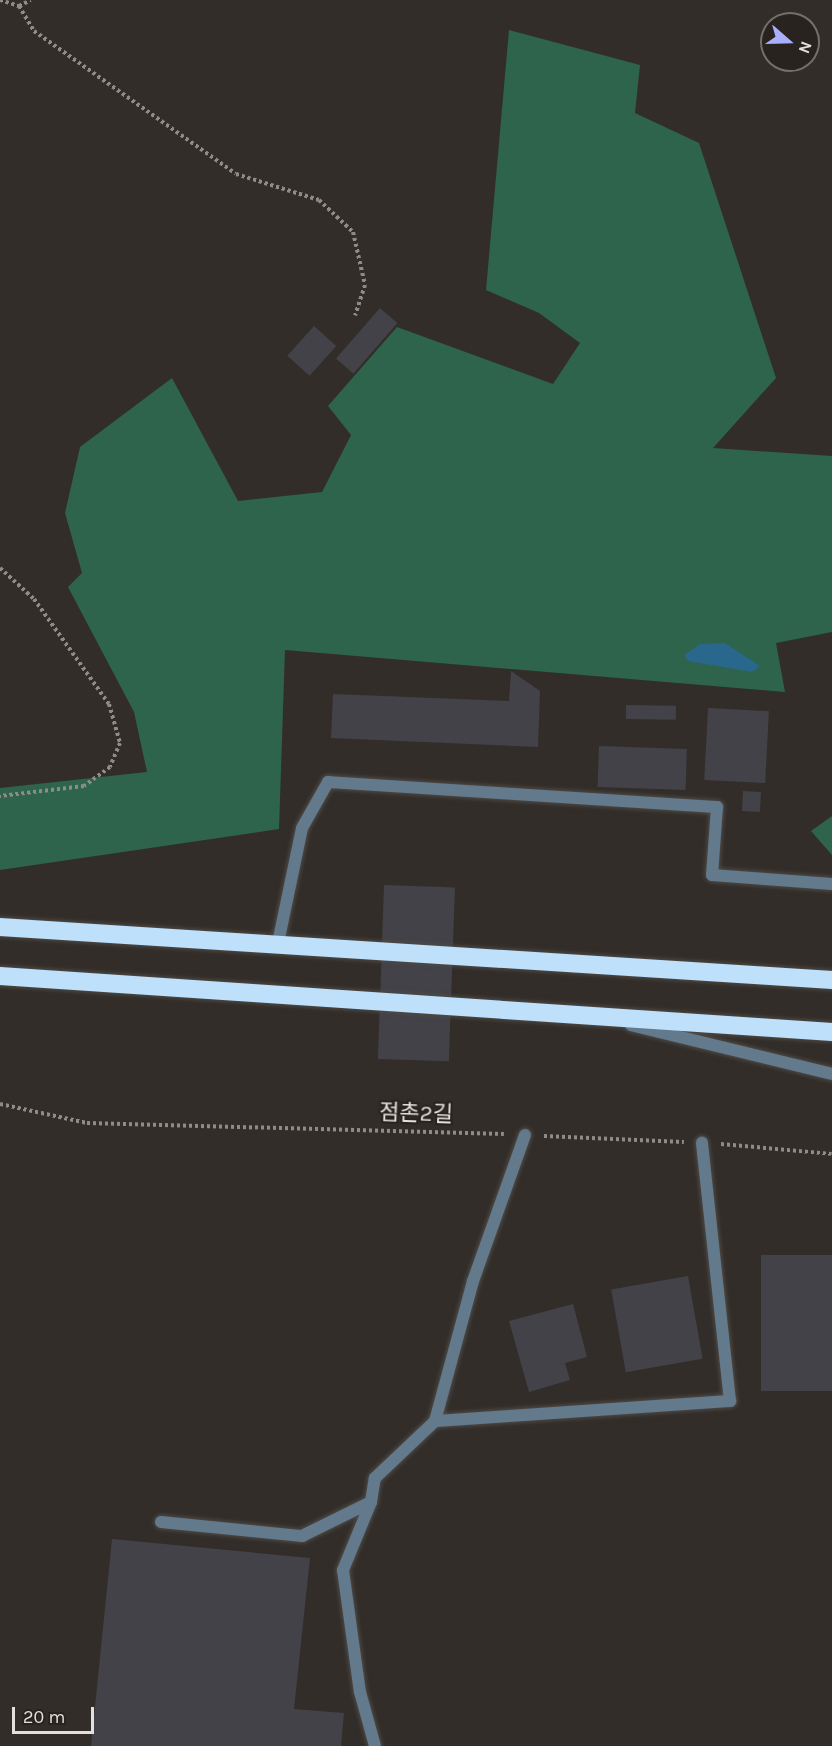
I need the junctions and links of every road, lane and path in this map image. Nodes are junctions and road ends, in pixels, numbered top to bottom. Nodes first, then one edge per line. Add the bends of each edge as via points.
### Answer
1 (0, 0) edge
2 (31, 0) edge
3 (19, 6) junction
4 (355, 315) dead end
5 (0, 568) edge
6 (0, 796) edge
7 (832, 884) edge
8 (0, 927) edge
9 (278, 943) junction
10 (0, 976) edge
11 (832, 980) edge
12 (586, 1014) junction
13 (832, 1032) edge
14 (832, 1074) edge
15 (0, 1104) edge
16 (525, 1135) junction
17 (702, 1143) junction
18 (832, 1154) edge
19 (435, 1421) junction
20 (371, 1502) junction
21 (161, 1522) dead end
22 (375, 1746) edge

1 - 3 path
2 - 3 path
3 - 4 path via 34,31 236,174 319,200 353,232 365,285
5 - 6 path via 34,599 109,704 120,743 110,767 84,786
7 - 9 street via 712,875 717,807 328,782 302,828
8 - 9 highway
9 - 11 highway
10 - 12 highway
12 - 13 highway
12 - 14 street
15 - 16 path, 점촌2길 via 87,1123
16 - 17 path, 점촌2길
16 - 19 street via 473,1281
17 - 18 path, 점촌2길
17 - 19 street via 730,1401
19 - 20 street via 375,1478
20 - 21 street via 302,1536
20 - 22 street via 343,1570 360,1692

